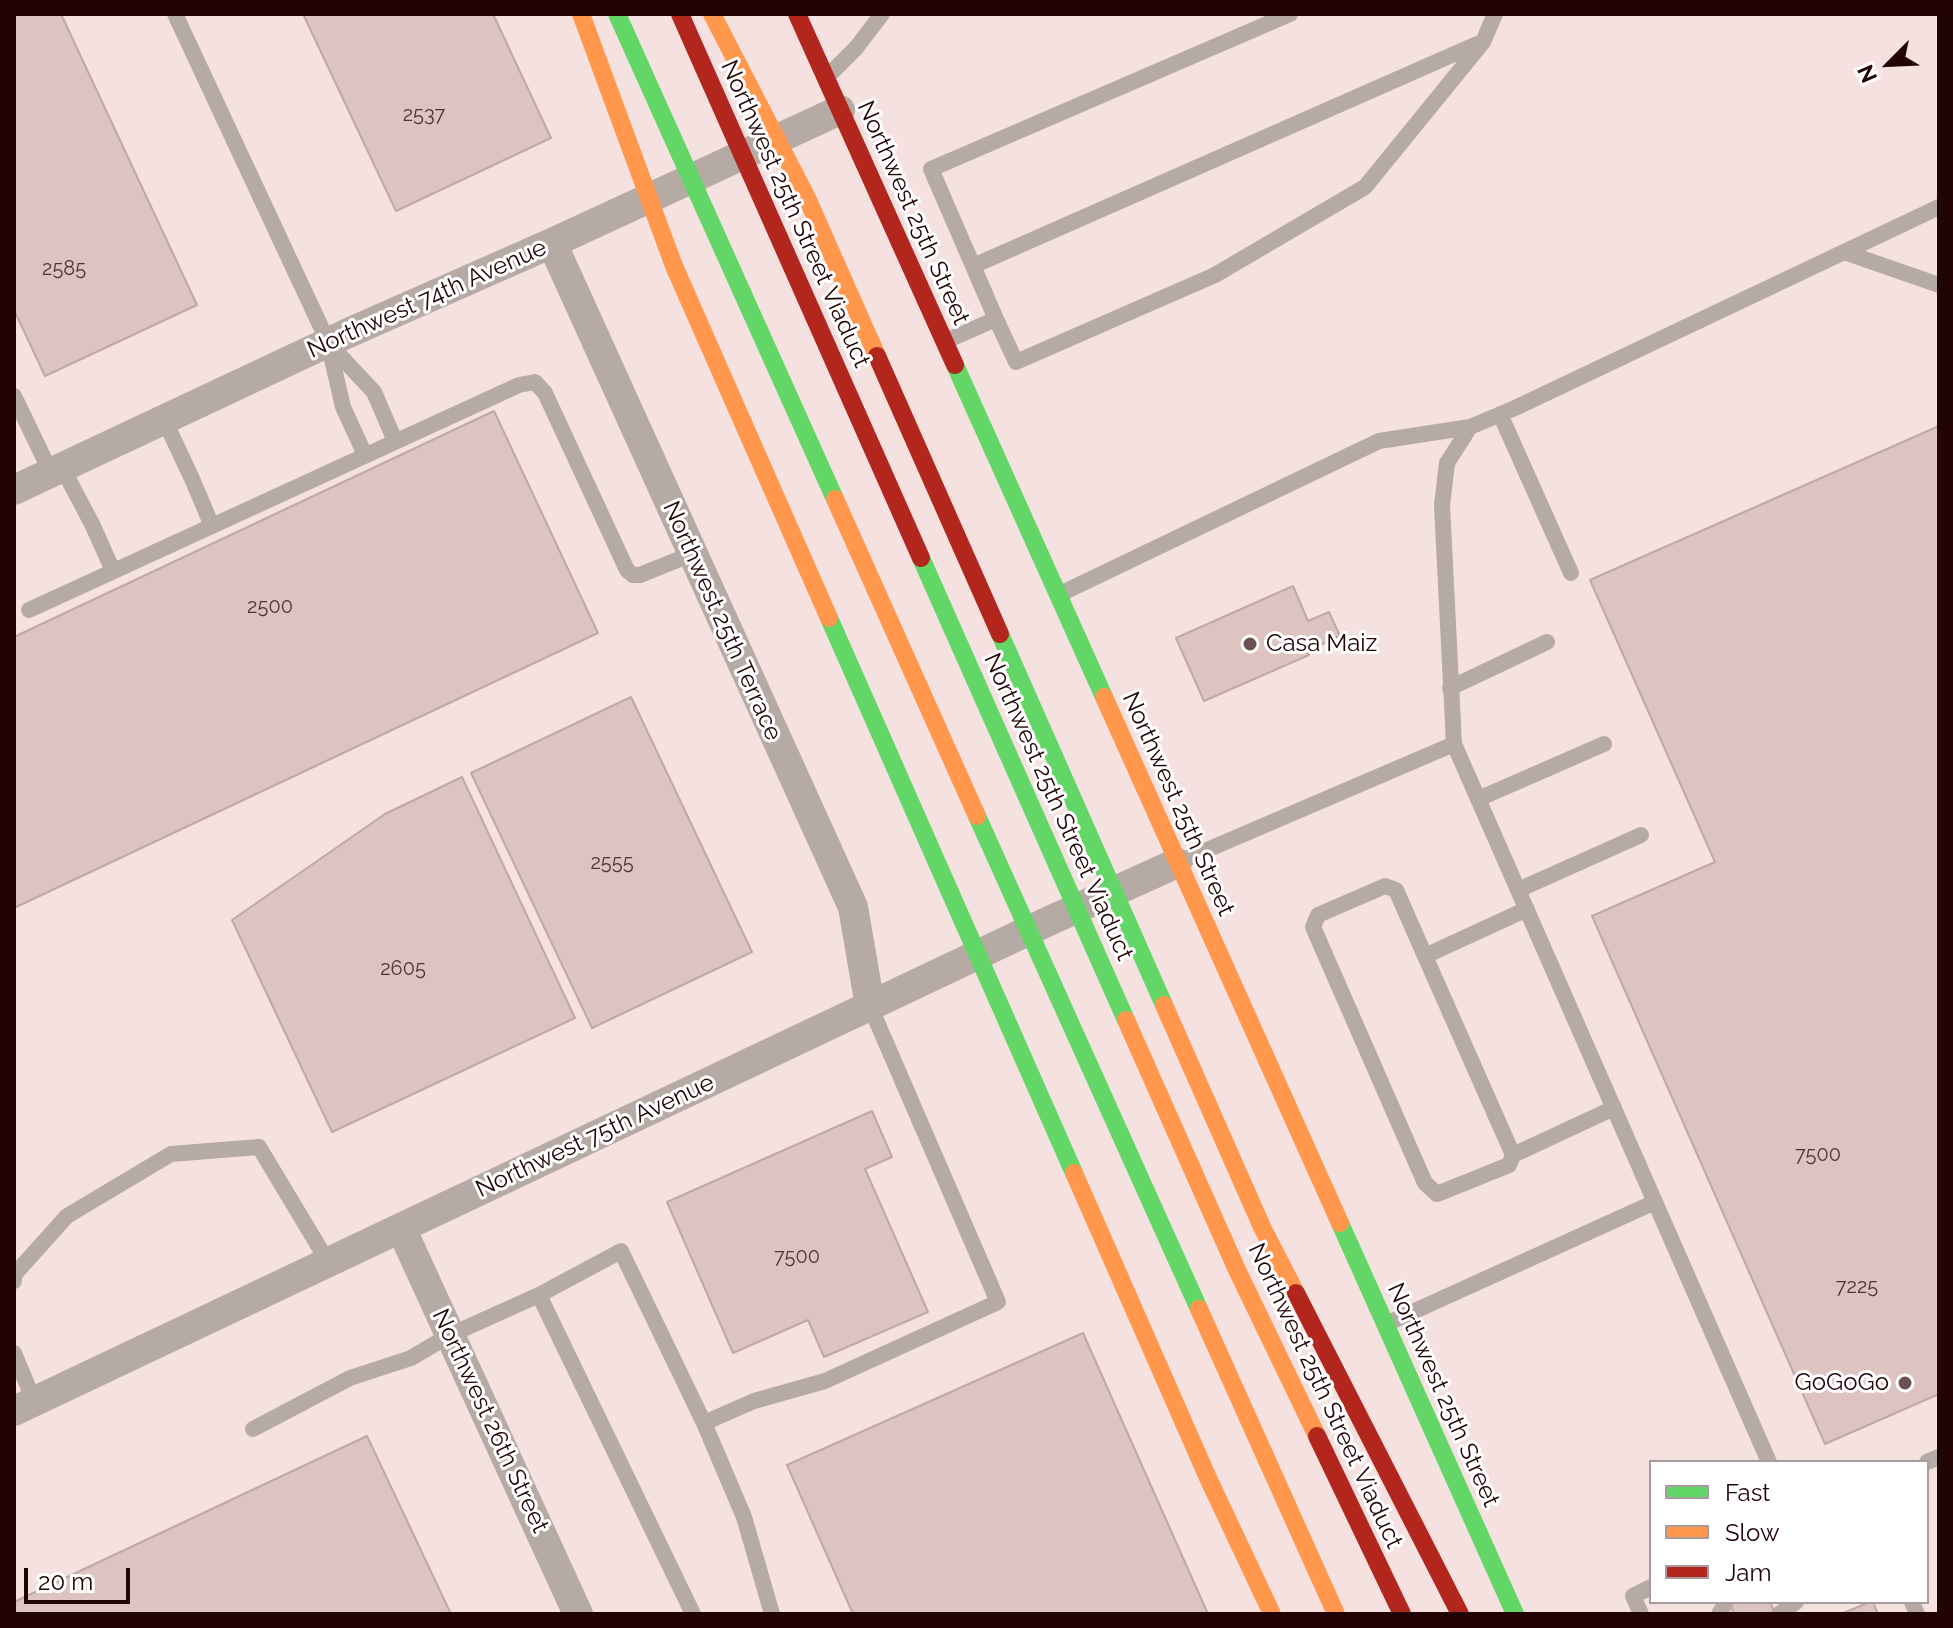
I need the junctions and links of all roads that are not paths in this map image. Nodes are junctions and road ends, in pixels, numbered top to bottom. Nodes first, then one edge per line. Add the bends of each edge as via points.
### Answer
1 (175, 14) edge
2 (581, 14) edge
3 (617, 14) edge
4 (680, 14) edge
5 (712, 14) edge
6 (797, 14) edge
7 (882, 14) edge
8 (1290, 14) edge
9 (1495, 14) edge
10 (1483, 42) junction
11 (826, 79) junction
12 (840, 110) junction
13 (1939, 207) edge
14 (552, 243) junction
15 (1844, 252) junction
16 (973, 266) junction
17 (1939, 285) edge
18 (996, 319) junction
19 (328, 342) junction
20 (944, 342) junction
21 (14, 396) edge
22 (1500, 414) junction
23 (164, 419) junction
24 (1470, 427) junction
25 (395, 441) junction
26 (365, 455) junction
27 (56, 470) junction
28 (14, 490) edge
29 (212, 526) junction
30 (692, 554) junction
31 (113, 571) junction
32 (1571, 573) dead end
33 (1057, 595) junction
34 (29, 610) dead end
35 (1547, 642) dead end
36 (1450, 688) junction
37 (1454, 744) junction
38 (1604, 744) dead end
39 (1478, 799) junction
40 (1641, 835) dead end
41 (1177, 863) junction
42 (1518, 890) junction
43 (1527, 909) junction
44 (1425, 956) junction
45 (870, 1006) junction
46 (1614, 1108) junction
47 (1513, 1155) junction
48 (1655, 1202) junction
49 (401, 1228) junction
50 (328, 1262) junction
51 (14, 1281) edge
52 (539, 1295) junction
53 (1385, 1324) junction
54 (450, 1335) junction
55 (14, 1353) edge
56 (24, 1406) edge
57 (704, 1423) junction
58 (253, 1429) dead end
59 (1768, 1460) edge
60 (1649, 1588) edge
61 (578, 1614) edge
62 (693, 1614) edge
63 (772, 1614) edge
64 (1272, 1614) edge
65 (1336, 1614) edge
66 (1402, 1614) edge
67 (1460, 1614) edge
68 (1515, 1614) edge
69 (1641, 1614) edge

1 - 19 lane
2 - 64 main road via 674,266
3 - 65 main road
4 - 66 main road, Northwest 25th Street Viaduct via 1231,1255
5 - 67 main road via 807,198 1262,1227
6 - 11 main road, Northwest 25th Street
7 - 11 lane
8 - 16 lane via 931,169
9 - 10 lane
10 - 16 lane
10 - 18 lane via 1365,187 1215,275 1016,362
11 - 12 main road, Northwest 25th Street
12 - 14 street, Northwest 74th Avenue
12 - 20 main road, Northwest 25th Street
13 - 15 lane
14 - 19 street, Northwest 74th Avenue
14 - 30 street, Northwest 25th Terrace
15 - 17 lane
15 - 22 lane
16 - 18 lane
18 - 20 lane
19 - 23 street, Northwest 74th Avenue
19 - 25 lane via 374,392
19 - 26 lane via 343,407
20 - 33 main road, Northwest 25th Street
21 - 27 lane
22 - 24 lane
22 - 32 lane
23 - 27 street, Northwest 74th Avenue
23 - 29 lane
24 - 33 lane via 1379,441
24 - 36 lane via 1447,463 1442,505
25 - 26 lane
25 - 30 lane via 535,382 545,393 627,570 640,575
26 - 29 lane
27 - 28 street, Northwest 74th Avenue
27 - 31 lane via 93,526
29 - 31 lane
30 - 45 street, Northwest 25th Terrace via 853,907
31 - 34 lane
33 - 41 main road, Northwest 25th Street
35 - 36 lane
36 - 37 lane
37 - 39 lane
37 - 41 lane
38 - 39 lane
39 - 42 lane
40 - 42 lane
41 - 45 street, Northwest 75th Avenue
41 - 53 main road, Northwest 25th Street
42 - 43 lane
43 - 44 lane
43 - 46 lane
44 - 47 lane
44 - 47 lane via 1396,890 1385,886 1318,915 1313,927 1425,1183 1437,1194 1509,1165
45 - 49 street, Northwest 75th Avenue
45 - 57 lane via 998,1302 825,1381 754,1401
46 - 47 lane
46 - 48 lane
48 - 53 lane
48 - 59 lane
49 - 50 street, Northwest 75th Avenue
49 - 54 street, Northwest 26th Street
50 - 51 lane via 259,1147 171,1154 67,1216
50 - 56 street, Northwest 75th Avenue
52 - 54 lane
52 - 57 lane via 621,1251
52 - 62 lane
53 - 68 main road, Northwest 25th Street
54 - 58 lane via 411,1358 350,1378
54 - 61 street, Northwest 26th Street
55 - 56 lane
57 - 63 lane via 744,1517
60 - 69 lane via 1633,1596

